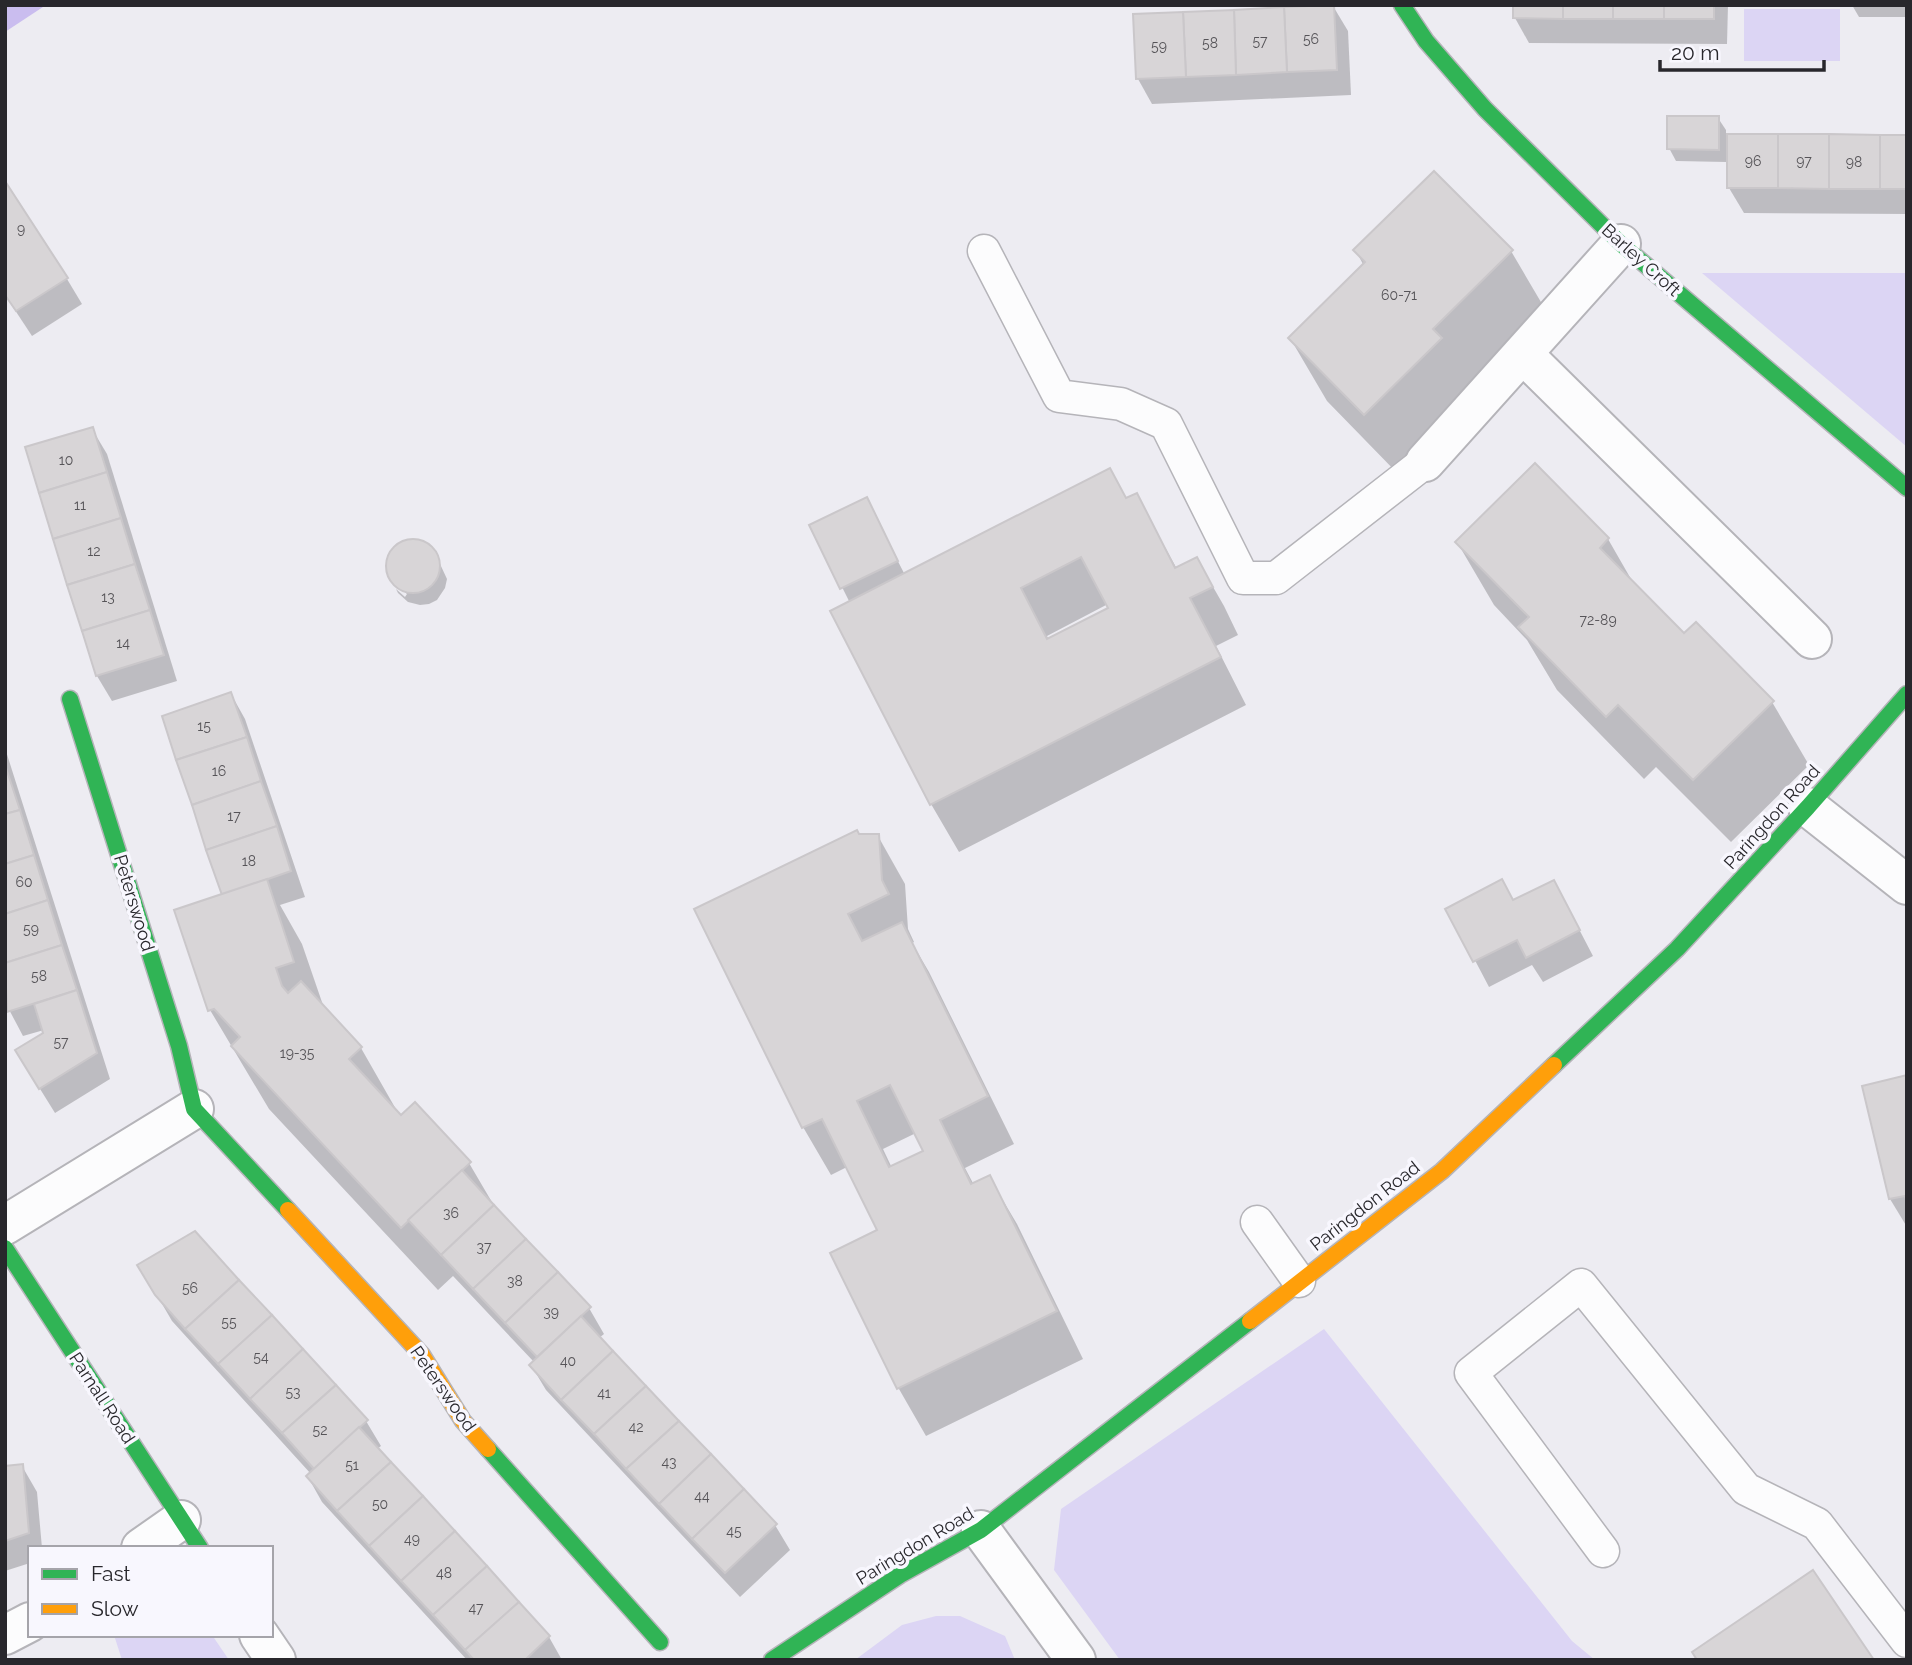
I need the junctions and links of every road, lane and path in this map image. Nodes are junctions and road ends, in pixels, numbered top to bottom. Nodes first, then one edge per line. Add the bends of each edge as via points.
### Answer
1 (1402, 5) edge
2 (1621, 244) junction
3 (984, 251) dead end
4 (1523, 354) junction
5 (1425, 462) joint
6 (1907, 488) edge
7 (1812, 639) dead end
8 (1907, 694) edge
9 (70, 699) dead end
10 (1808, 807) junction
11 (1907, 885) edge
12 (194, 1109) junction
13 (1257, 1222) dead end
14 (5, 1225) edge
15 (5, 1248) edge
16 (1299, 1281) junction
17 (981, 1530) junction
18 (190, 1534) edge
19 (148, 1546) edge
20 (1603, 1551) dead end
21 (28, 1623) edge
22 (5, 1635) edge
23 (260, 1637) edge
24 (1907, 1641) edge
25 (660, 1642) dead end
26 (276, 1660) edge
27 (772, 1660) edge
28 (1076, 1660) edge

1 - 2 street, Barley Croft via 1426,41 1485,108
2 - 4 street
2 - 6 street, Barley Croft
3 - 5 lane via 1059,396 1121,404 1166,424 1243,579 1276,578
4 - 5 street
4 - 7 street
8 - 10 street, Paringdon Road
9 - 12 street, Peterswood via 179,1046
10 - 11 street
10 - 16 street, Paringdon Road via 1677,949 1442,1171
12 - 14 street
12 - 25 street, Peterswood via 422,1355 463,1421
13 - 16 lane
15 - 18 street, Parnall Road
16 - 17 street, Paringdon Road
17 - 27 street, Paringdon Road via 900,1575
17 - 28 street
18 - 19 street
20 - 24 lane via 1471,1373 1581,1285 1746,1489 1817,1524
21 - 22 street
23 - 26 street

